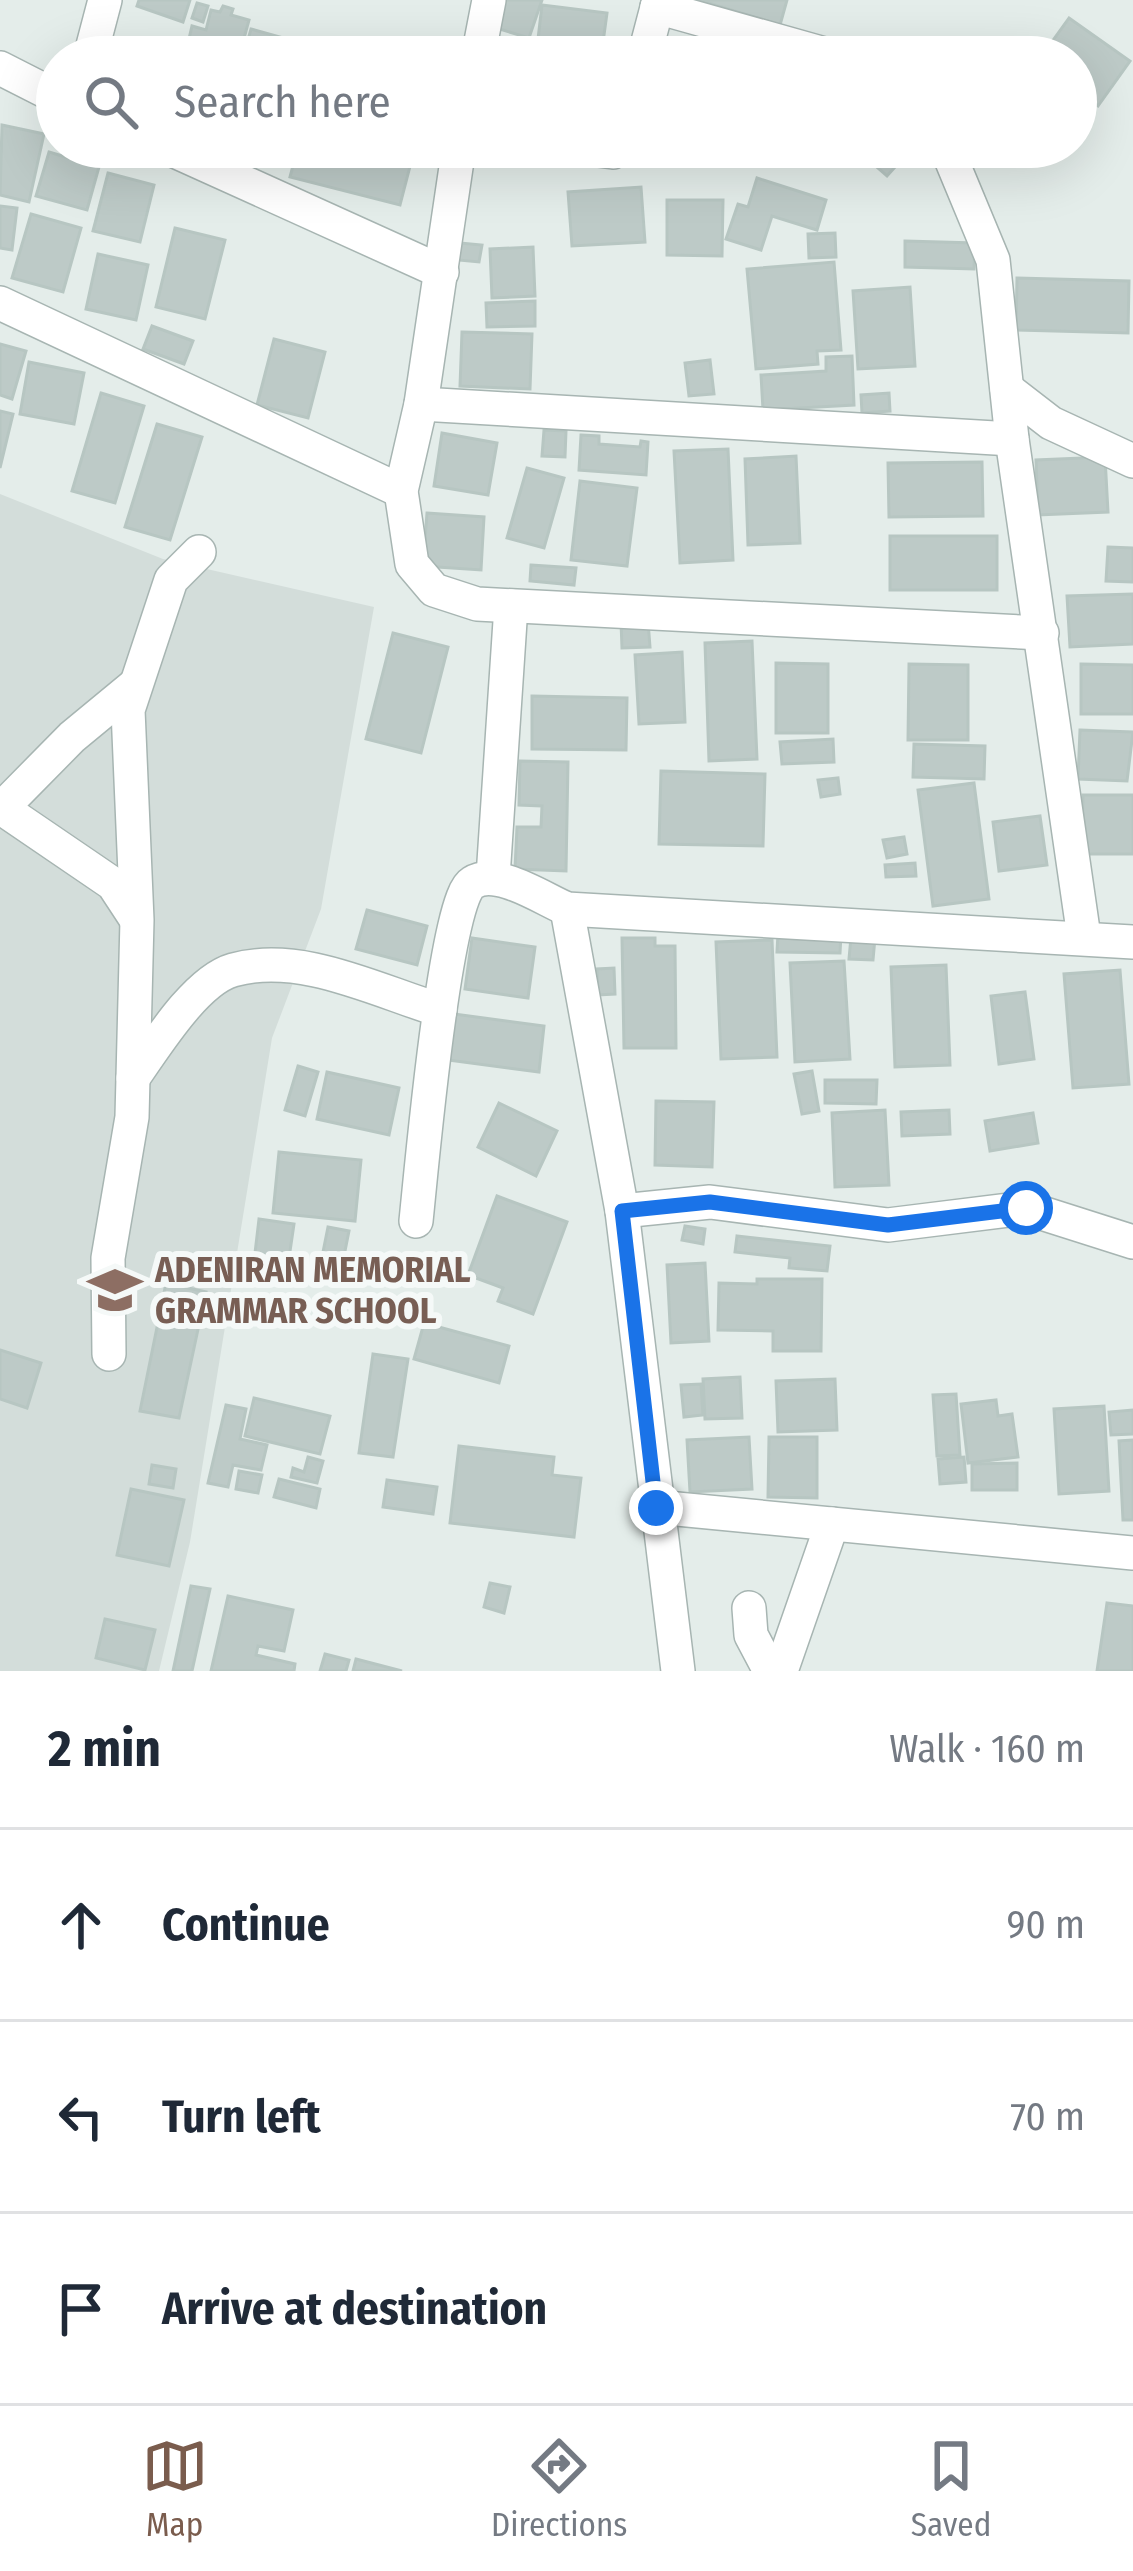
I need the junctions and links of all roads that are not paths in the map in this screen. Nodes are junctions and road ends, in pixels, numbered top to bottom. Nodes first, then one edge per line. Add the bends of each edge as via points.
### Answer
1 (106, 0) edge
2 (489, 0) edge
3 (658, 4) edge
4 (96, 36) edge
5 (482, 36) edge
6 (650, 36) edge
7 (765, 36) edge
8 (0, 68) edge
9 (36, 86) edge
10 (212, 168) edge
11 (456, 168) edge
12 (955, 168) edge
13 (442, 272) junction
14 (0, 303) edge
15 (1007, 389) junction
16 (421, 404) junction
17 (1012, 439) junction
18 (1133, 461) edge
19 (401, 491) junction
20 (199, 552) dead end
21 (512, 606) junction
22 (1042, 633) junction
23 (135, 686) junction
24 (1, 807) edge
25 (493, 877) junction
26 (567, 910) junction
27 (137, 920) junction
28 (1084, 937) junction
29 (1133, 942) edge
30 (440, 1010) junction
31 (133, 1078) junction
32 (622, 1211) junction
33 (416, 1220) dead end
34 (1133, 1242) edge
35 (109, 1354) dead end
36 (656, 1508) junction
37 (832, 1524) junction
38 (1133, 1553) edge
39 (749, 1608) dead end
40 (678, 1671) edge
41 (770, 1671) edge
42 (781, 1671) edge

1 - 4 street
2 - 5 street
3 - 6 street
3 - 7 street
8 - 9 street
10 - 13 street
11 - 13 street
12 - 15 street via 993,260
13 - 16 street
14 - 19 street
15 - 17 street
15 - 18 street via 1051,423
16 - 17 street
16 - 19 street
17 - 22 street
19 - 21 street via 412,564 434,590
20 - 23 street via 171,580
21 - 22 street
21 - 25 street
22 - 28 street
23 - 24 street
23 - 27 street via 128,710
24 - 27 street via 113,884
25 - 26 street
25 - 30 street via 462,892
26 - 28 street
26 - 32 street
27 - 31 street
28 - 29 street
30 - 31 street via 300,966 230,970 186,1005
30 - 33 street
31 - 35 street via 108,1258
32 - 34 street via 710,1202 888,1225 1026,1208
32 - 36 street
36 - 37 street
36 - 40 street
37 - 38 street
37 - 42 street
39 - 41 street via 751,1635

